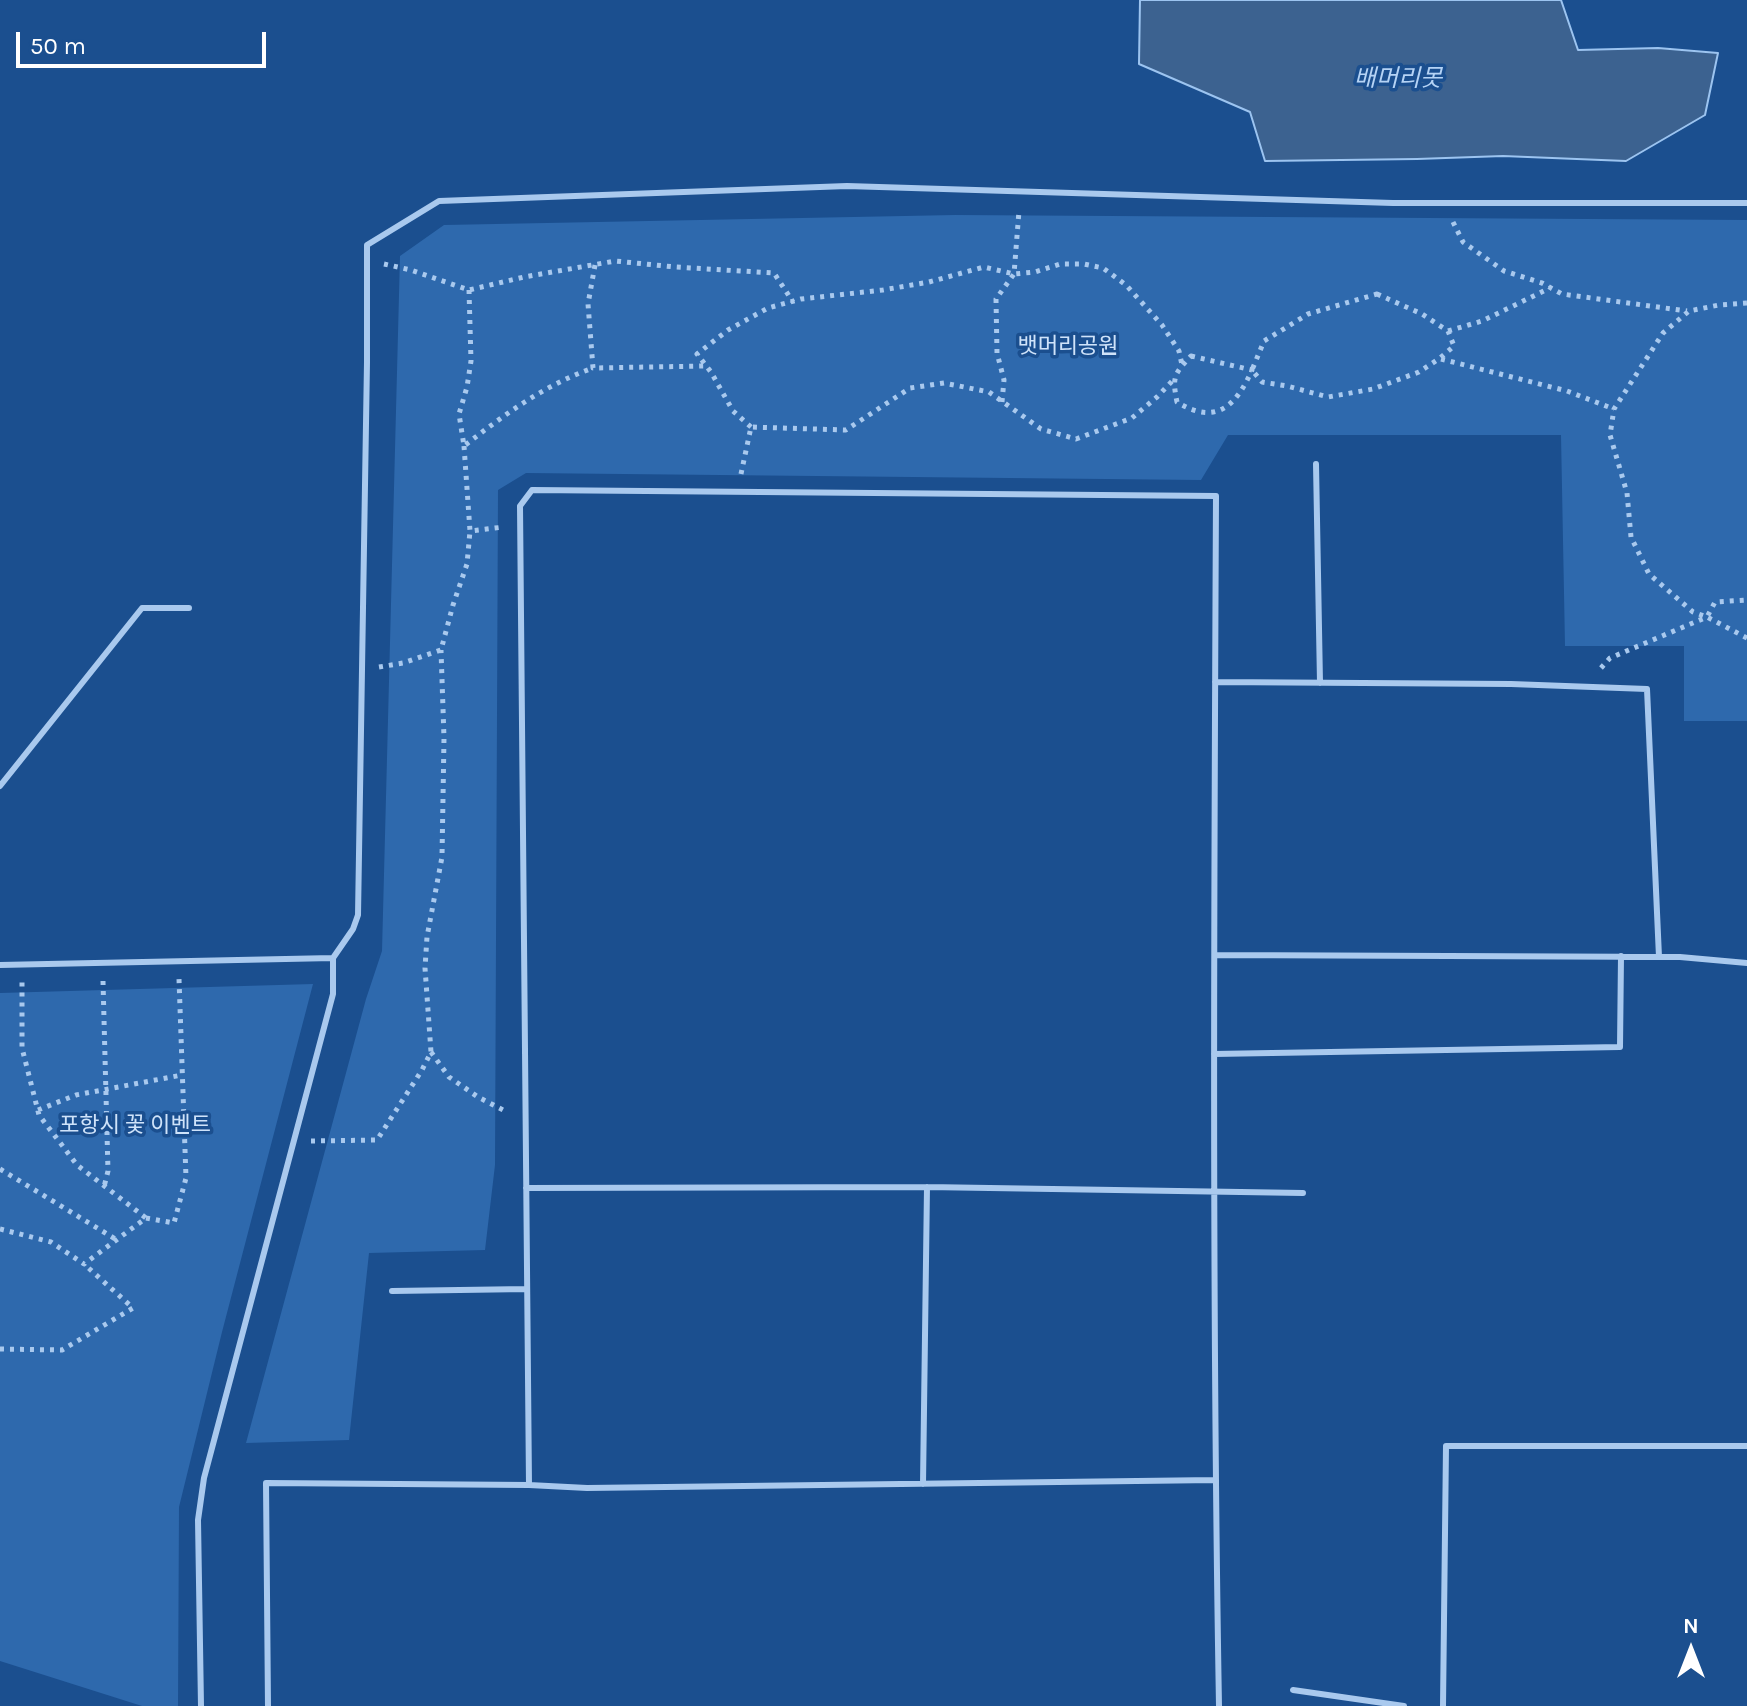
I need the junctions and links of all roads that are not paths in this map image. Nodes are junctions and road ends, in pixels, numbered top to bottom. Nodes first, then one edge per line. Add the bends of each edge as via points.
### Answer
1 (1747, 203) edge
2 (1316, 464) dead end
3 (189, 608) dead end
4 (1215, 682) junction
5 (1320, 683) junction
6 (0, 786) edge
7 (1215, 955) junction
8 (1621, 956) junction
9 (1659, 957) junction
10 (333, 958) junction
11 (1747, 963) edge
12 (0, 965) edge
13 (1214, 1054) junction
14 (927, 1187) junction
15 (526, 1188) junction
16 (1214, 1191) junction
17 (1303, 1193) dead end
18 (527, 1289) junction
19 (392, 1291) dead end
20 (1747, 1446) edge
21 (1215, 1480) junction
22 (923, 1484) junction
23 (529, 1485) junction
24 (1293, 1690) dead end
25 (201, 1706) edge
26 (268, 1706) edge
27 (1219, 1706) edge
28 (1404, 1706) edge
29 (1443, 1706) edge

1 - 10 lane via 1443,203 847,186 439,201 367,245 358,915
2 - 5 lane
3 - 6 lane via 142,608
4 - 5 lane
4 - 7 lane
4 - 15 lane via 1216,496 532,490 520,506
5 - 9 lane via 1647,689
7 - 8 lane
7 - 13 lane
8 - 9 lane
8 - 13 lane via 1620,1047
9 - 11 lane
10 - 12 lane
10 - 25 lane via 333,994 204,1478 198,1520
13 - 16 lane
14 - 15 lane
14 - 16 lane
14 - 22 lane
15 - 18 lane
16 - 17 lane
16 - 21 lane
18 - 19 lane
18 - 23 lane
20 - 29 lane via 1446,1446
21 - 22 lane
21 - 27 lane
22 - 23 lane
23 - 26 lane via 266,1483
24 - 28 lane

